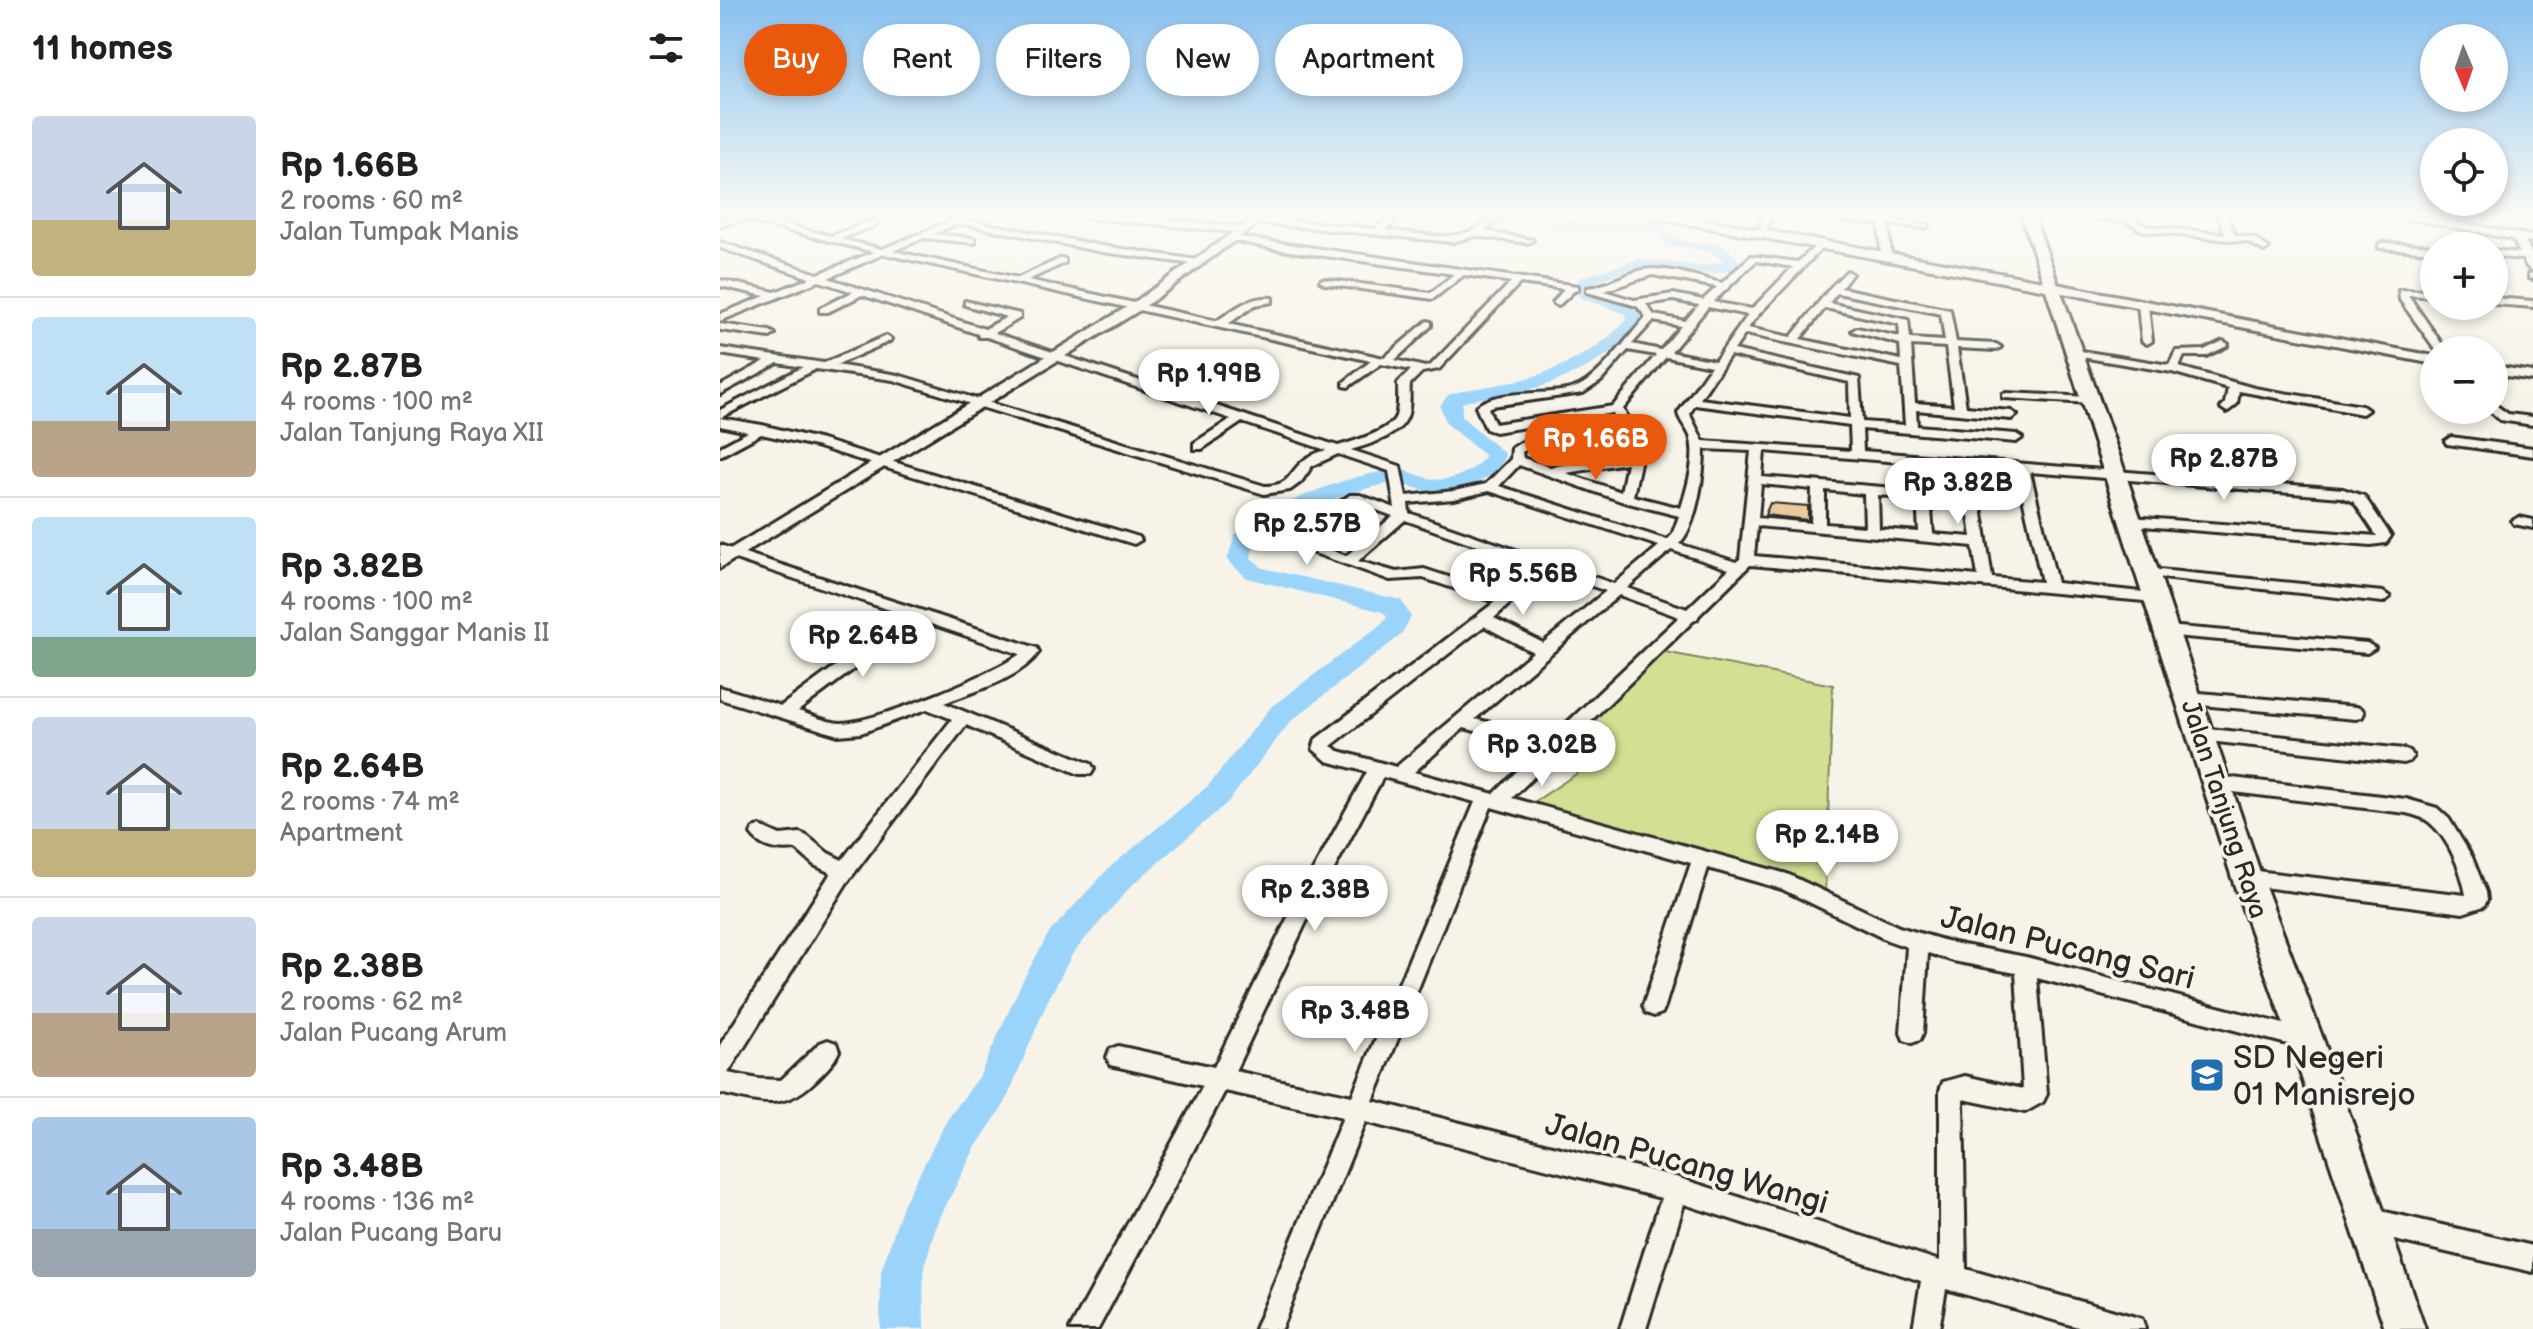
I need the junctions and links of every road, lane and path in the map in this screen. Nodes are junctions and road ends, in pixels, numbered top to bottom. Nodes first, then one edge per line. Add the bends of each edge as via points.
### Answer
1 (809, 276) edge
2 (820, 276) edge
3 (1002, 276) edge
4 (1030, 276) edge
5 (1180, 276) edge
6 (1458, 276) edge
7 (1499, 276) edge
8 (1638, 276) edge
9 (1673, 276) edge
10 (1735, 276) edge
11 (1792, 276) edge
12 (1845, 276) edge
13 (1994, 276) edge
14 (2047, 276) edge
15 (815, 278) junction
16 (1519, 279) junction
17 (1021, 280) junction
18 (1325, 281) dead end
19 (720, 283) edge
20 (1725, 286) junction
21 (2051, 287) junction
22 (1834, 289) junction
23 (859, 293) junction
24 (2420, 293) edge
25 (775, 295) junction
26 (1268, 300) dead end
27 (2508, 302) edge
28 (969, 303) dead end
29 (1558, 303) dead end
30 (1706, 303) junction
31 (1641, 304) junction
32 (1822, 304) junction
33 (2533, 304) edge
34 (720, 305) edge
35 (2143, 305) junction
36 (1136, 307) junction
37 (742, 309) junction
38 (824, 310) dead end
39 (1754, 313) junction
40 (1870, 314) junction
41 (1651, 317) junction
42 (720, 318) edge
43 (1427, 324) dead end
44 (1219, 325) junction
45 (1690, 325) junction
46 (720, 327) edge
47 (1741, 330) junction
48 (1857, 331) junction
49 (770, 334) dead end
50 (983, 335) junction
51 (2431, 336) edge
52 (886, 339) dead end
53 (1793, 341) junction
54 (2147, 341) dead end
55 (1906, 342) junction
56 (1950, 344) junction
57 (2223, 344) dead end
58 (1624, 347) junction
59 (1996, 347) dead end
60 (720, 351) edge
61 (1725, 351) junction
62 (1842, 351) junction
63 (1664, 352) junction
64 (2075, 353) junction
65 (1054, 357) junction
66 (2420, 357) edge
67 (777, 359) junction
68 (1382, 361) junction
69 (1716, 364) junction
70 (1906, 364) junction
71 (822, 365) junction
72 (1419, 369) junction
73 (2173, 369) junction
74 (2508, 372) edge
75 (1828, 373) junction
76 (2533, 376) edge
77 (1348, 384) dead end
78 (2234, 386) junction
79 (720, 391) edge
80 (2007, 396) dead end
81 (2090, 400) junction
82 (1691, 401) junction
83 (982, 402) junction
84 (1910, 406) junction
85 (2227, 408) dead end
86 (1617, 409) junction
87 (1960, 410) junction
88 (2362, 410) dead end
89 (720, 415) edge
90 (2011, 415) dead end
91 (1240, 418) junction
92 (2508, 418) edge
93 (2533, 421) edge
94 (720, 422) edge
95 (1856, 424) junction
96 (762, 429) junction
97 (1911, 429) junction
98 (1629, 430) junction
99 (2016, 438) dead end
100 (2451, 441) dead end
101 (1697, 445) junction
102 (1198, 446) dead end
103 (1758, 447) junction
104 (720, 452) edge
105 (1340, 452) junction
106 (2533, 452) edge
107 (1857, 455) junction
108 (1636, 458) junction
109 (1517, 460) junction
110 (884, 463) junction
111 (1968, 464) junction
112 (2023, 468) junction
113 (1550, 471) junction
114 (2116, 475) junction
115 (1754, 480) junction
116 (1819, 486) junction
117 (1490, 487) junction
118 (1871, 491) junction
119 (1923, 496) junction
120 (1626, 498) junction
121 (1973, 499) junction
122 (1401, 500) junction
123 (1687, 514) junction
124 (1403, 515) junction
125 (1749, 521) junction
126 (2131, 521) junction
127 (1818, 527) junction
128 (1872, 532) junction
129 (1926, 537) junction
130 (1134, 540) dead end
131 (1979, 542) junction
132 (1669, 545) junction
133 (728, 551) edge
134 (1348, 562) junction
135 (720, 563) edge
136 (1546, 564) junction
137 (1743, 564) junction
138 (1986, 583) junction
139 (2152, 585) junction
140 (1616, 587) junction
141 (2050, 587) junction
142 (2383, 597) dead end
143 (1506, 601) junction
144 (917, 614) junction
145 (1692, 616) junction
146 (1483, 619) junction
147 (2167, 631) junction
148 (2367, 648) dead end
149 (1545, 651) junction
150 (723, 697) edge
151 (2189, 698) junction
152 (927, 703) junction
153 (786, 711) junction
154 (2356, 713) dead end
155 (963, 717) junction
156 (1459, 721) junction
157 (2200, 734) junction
158 (1554, 745) junction
159 (2404, 756) dead end
160 (1085, 769) dead end
161 (1378, 769) junction
162 (1401, 773) junction
163 (2216, 783) junction
164 (1491, 800) junction
165 (760, 834) dead end
166 (1702, 858) junction
167 (845, 871) junction
168 (2247, 878) junction
169 (1918, 941) junction
170 (2026, 966) junction
171 (1654, 1006) dead end
172 (1912, 1033) dead end
173 (2306, 1039) junction
174 (828, 1051) dead end
175 (1118, 1057) dead end
176 (720, 1065) edge
177 (1219, 1080) junction
178 (720, 1082) edge
179 (1358, 1109) junction
180 (1676, 1189) junction
181 (2368, 1221) junction
182 (2533, 1259) edge
183 (1944, 1275) junction
184 (1083, 1329) edge
185 (1268, 1329) edge
186 (1633, 1329) edge
187 (1926, 1329) edge
188 (2132, 1329) edge
189 (2405, 1329) edge

1 - 15 street
2 - 15 street
3 - 17 street
4 - 17 street
5 - 36 street
6 - 18 street via 1429,296
7 - 16 street
8 - 31 street via 1593,291
9 - 20 street
10 - 20 street
11 - 39 street
12 - 22 street
13 - 21 main road
14 - 21 main road, Jalan Tanjung Raya
15 - 23 street
15 - 25 street
16 - 29 street via 1573,288
16 - 72 street via 1435,367
17 - 36 street
19 - 25 street
20 - 30 street
21 - 35 street
21 - 64 main road, Jalan Tanjung Raya
22 - 32 street
22 - 56 street via 1946,312
23 - 38 street
23 - 50 street
24 - 51 street via 2402,292
25 - 37 street
26 - 44 street via 1252,302
27 - 33 street
28 - 50 street via 1016,316
30 - 31 street via 1667,297
30 - 39 street
30 - 45 street
31 - 41 street
32 - 40 street
32 - 53 street
34 - 37 street
35 - 54 street
35 - 66 street
36 - 44 street
36 - 65 street
37 - 42 street
39 - 47 street
40 - 48 street
40 - 55 street via 1904,322
41 - 45 street
41 - 58 street
43 - 68 street
44 - 68 street
45 - 63 street
46 - 49 street
47 - 53 street
47 - 61 street
48 - 55 street
48 - 62 street
50 - 65 street
52 - 71 street
53 - 62 street
55 - 56 street
55 - 70 street
56 - 59 street
56 - 87 street
57 - 73 street via 2206,353 2180,353
58 - 63 street
58 - 86 street via 1583,389 1482,407 1495,428
60 - 67 street
61 - 69 street
61 - 75 street
62 - 70 street
62 - 75 street
63 - 69 street
63 - 86 street
64 - 73 street
64 - 81 main road, Jalan Tanjung Raya
65 - 83 street
65 - 91 street
67 - 71 street
67 - 79 street
68 - 72 street
68 - 77 street
69 - 82 street
70 - 84 street
71 - 83 street via 894,377
71 - 89 street
72 - 105 street via 1404,383 1402,416 1396,425
73 - 78 street
74 - 76 street
75 - 95 street via 1856,382
78 - 85 street
78 - 88 street
80 - 81 street
81 - 114 main road, Jalan Tanjung Raya
82 - 95 street
82 - 101 street via 1684,413
83 - 105 street via 1264,490 1291,485 1310,462
83 - 110 street
84 - 87 street
84 - 97 street
86 - 98 street
87 - 90 street
91 - 102 street
91 - 105 street
92 - 93 street
94 - 96 street
95 - 97 street
95 - 107 street
96 - 104 street
96 - 110 street
97 - 99 street
98 - 108 street
98 - 109 street via 1526,445 1516,451
100 - 106 street
101 - 103 street
101 - 123 street
103 - 107 street
103 - 115 street
105 - 122 street via 1397,476
107 - 111 street
108 - 113 street
108 - 120 street
109 - 113 street
109 - 117 street
110 - 130 street
110 - 133 street
111 - 112 street
111 - 121 street
112 - 114 street
112 - 141 street
113 - 120 street
114 - 126 main road, Jalan Tanjung Raya
114 - 126 street via 2349,494 2359,499 2383,532 2381,540
115 - 116 street
115 - 125 street
116 - 118 street
116 - 127 street
117 - 122 street
117 - 132 street
118 - 119 street
118 - 128 street
119 - 121 street
119 - 129 street
120 - 123 street
121 - 131 street
122 - 124 street
123 - 132 street
124 - 134 street
124 - 134 street via 1355,498 1298,540
124 - 136 street
125 - 127 street
125 - 137 street
126 - 139 main road, Jalan Tanjung Raya
127 - 128 street
128 - 129 street
129 - 131 street
131 - 138 street
132 - 137 street
132 - 140 street
133 - 135 street
133 - 144 street
134 - 143 street via 1395,577 1424,573
136 - 140 street
136 - 143 street
137 - 138 street
137 - 145 street
138 - 141 street
139 - 141 street
139 - 142 street
139 - 147 main road, Jalan Tanjung Raya
140 - 145 street
140 - 149 street
143 - 146 street
144 - 152 street via 1031,652
144 - 153 street
145 - 158 street
146 - 149 street
146 - 161 street, Jalan Pucang Sari via 1322,744 1333,756
147 - 148 street
147 - 151 main road, Jalan Tanjung Raya
149 - 156 street
150 - 153 street
151 - 154 street
151 - 157 main road, Jalan Tanjung Raya
152 - 153 street via 850,729
152 - 155 street
155 - 160 street
155 - 167 street
156 - 158 street
156 - 162 street
157 - 159 street
157 - 163 main road, Jalan Tanjung Raya
158 - 164 street
161 - 162 street, Jalan Pucang Sari
161 - 177 street
162 - 164 street, Jalan Pucang Sari
163 - 168 main road, Jalan Tanjung Raya
163 - 168 street via 2426,812 2437,818 2472,874 2477,900 2463,905
164 - 166 street, Jalan Pucang Sari
164 - 179 street
165 - 167 street via 778,843 800,841
166 - 169 street, Jalan Pucang Sari via 1787,882 1850,915
166 - 171 street
167 - 176 street
168 - 173 main road, Jalan Tanjung Raya
169 - 170 street, Jalan Pucang Sari
169 - 172 street
170 - 173 street, Jalan Pucang Sari
170 - 183 street via 2035,1094 2025,1101 1965,1087 1951,1090
173 - 181 main road, Jalan Tanjung Raya
174 - 178 street via 782,1093
175 - 177 street, Jalan Pucang Wangi
177 - 179 street, Jalan Pucang Wangi
177 - 184 street
179 - 180 street, Jalan Pucang Wangi
179 - 185 street
180 - 183 street, Jalan Pucang Wangi
180 - 186 street
181 - 182 street
181 - 189 main road, Jalan Tanjung Raya
183 - 187 street
183 - 188 street, Jalan Pucang Wangi

